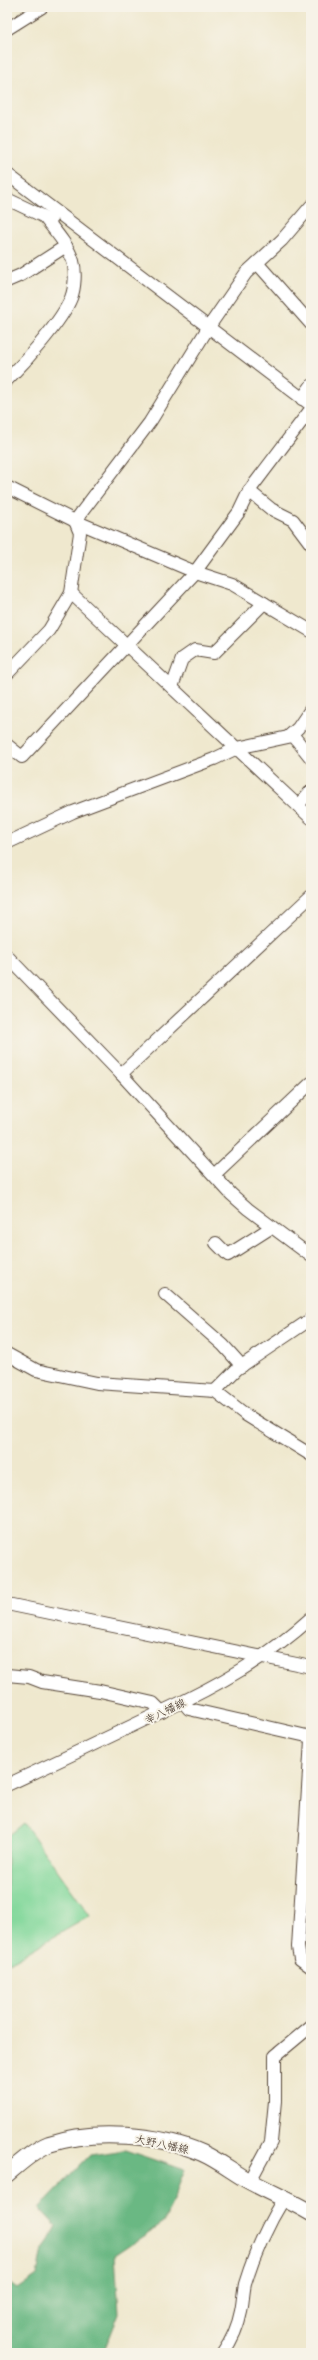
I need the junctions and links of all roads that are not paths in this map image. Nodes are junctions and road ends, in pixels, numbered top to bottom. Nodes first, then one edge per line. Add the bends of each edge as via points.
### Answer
1 (42, 7) edge
2 (7, 29) edge
3 (7, 174) edge
4 (7, 199) edge
5 (311, 206) edge
6 (44, 218) junction
7 (80, 232) junction
8 (66, 246) junction
9 (257, 263) junction
10 (7, 281) edge
11 (311, 324) edge
12 (208, 328) junction
13 (7, 380) edge
14 (311, 386) edge
15 (306, 402) edge
16 (311, 409) edge
17 (7, 487) edge
18 (249, 491) junction
19 (75, 521) junction
20 (311, 544) edge
21 (195, 572) junction
22 (71, 593) junction
23 (264, 603) junction
24 (311, 631) edge
25 (126, 644) junction
26 (7, 674) edge
27 (172, 687) junction
28 (311, 709) edge
29 (292, 734) junction
30 (7, 745) edge
31 (237, 748) junction
32 (311, 758) edge
33 (311, 791) edge
34 (298, 805) junction
35 (311, 818) edge
36 (7, 843) edge
37 (311, 896) edge
38 (7, 956) edge
39 (121, 1074) junction
40 (311, 1083) edge
41 (215, 1174) junction
42 (272, 1227) junction
43 (216, 1243) dead end
44 (311, 1256) edge
45 (165, 1294) dead end
46 (311, 1319) edge
47 (7, 1354) edge
48 (242, 1366) junction
49 (215, 1391) junction
50 (311, 1455) edge
51 (7, 1604) edge
52 (311, 1618) edge
53 (264, 1656) junction
54 (311, 1667) edge
55 (7, 1675) edge
56 (183, 1702) junction
57 (162, 1712) junction
58 (311, 1738) edge
59 (7, 1785) edge
60 (311, 1967) edge
61 (311, 2026) edge
62 (7, 2174) edge
63 (250, 2181) junction
64 (284, 2198) junction
65 (310, 2210) edge
66 (223, 2353) edge

1 - 2 street
3 - 7 street
4 - 6 street
5 - 9 street via 282,240
6 - 7 street
6 - 8 street
7 - 12 street
8 - 10 street
8 - 13 street via 73,262 71,298 53,326
9 - 11 street
9 - 12 street via 246,273
12 - 15 street
12 - 19 street via 150,422
14 - 15 street
16 - 18 street
17 - 19 street
18 - 20 street via 271,509 293,520
18 - 21 street via 239,512
19 - 21 street
19 - 22 street via 80,533
21 - 23 street via 232,584
21 - 25 street
22 - 25 street
22 - 26 street via 49,630
23 - 24 street
23 - 27 street via 214,653 195,650 182,659
25 - 27 street
25 - 30 street via 22,757
27 - 31 street
28 - 29 street
29 - 31 street
29 - 32 street
31 - 34 street
31 - 36 street via 73,812
33 - 34 street
34 - 35 street
37 - 39 street
38 - 39 street
39 - 41 street
40 - 41 street
41 - 42 street via 231,1194
42 - 43 street via 228,1254
42 - 44 street
45 - 48 street via 223,1345
46 - 48 street
47 - 49 street via 36,1370 97,1383
48 - 49 street
49 - 50 street via 246,1416
51 - 53 street
52 - 53 street, 幸八幡線 via 286,1641
53 - 54 street
53 - 56 street, 幸八幡線
55 - 57 street via 29,1677 42,1682 153,1703
56 - 57 street, 幸八幡線
56 - 58 street via 190,1709
57 - 59 street, 幸八幡線
58 - 60 street via 298,1947 300,1959
61 - 63 street via 275,2056 275,2101 271,2142
62 - 63 main road, 大野八幡線 via 48,2145 74,2139 115,2135 172,2143 202,2153
63 - 64 main road, 大野八幡線
64 - 65 main road, 大野八幡線
64 - 66 street via 251,2266 235,2335

